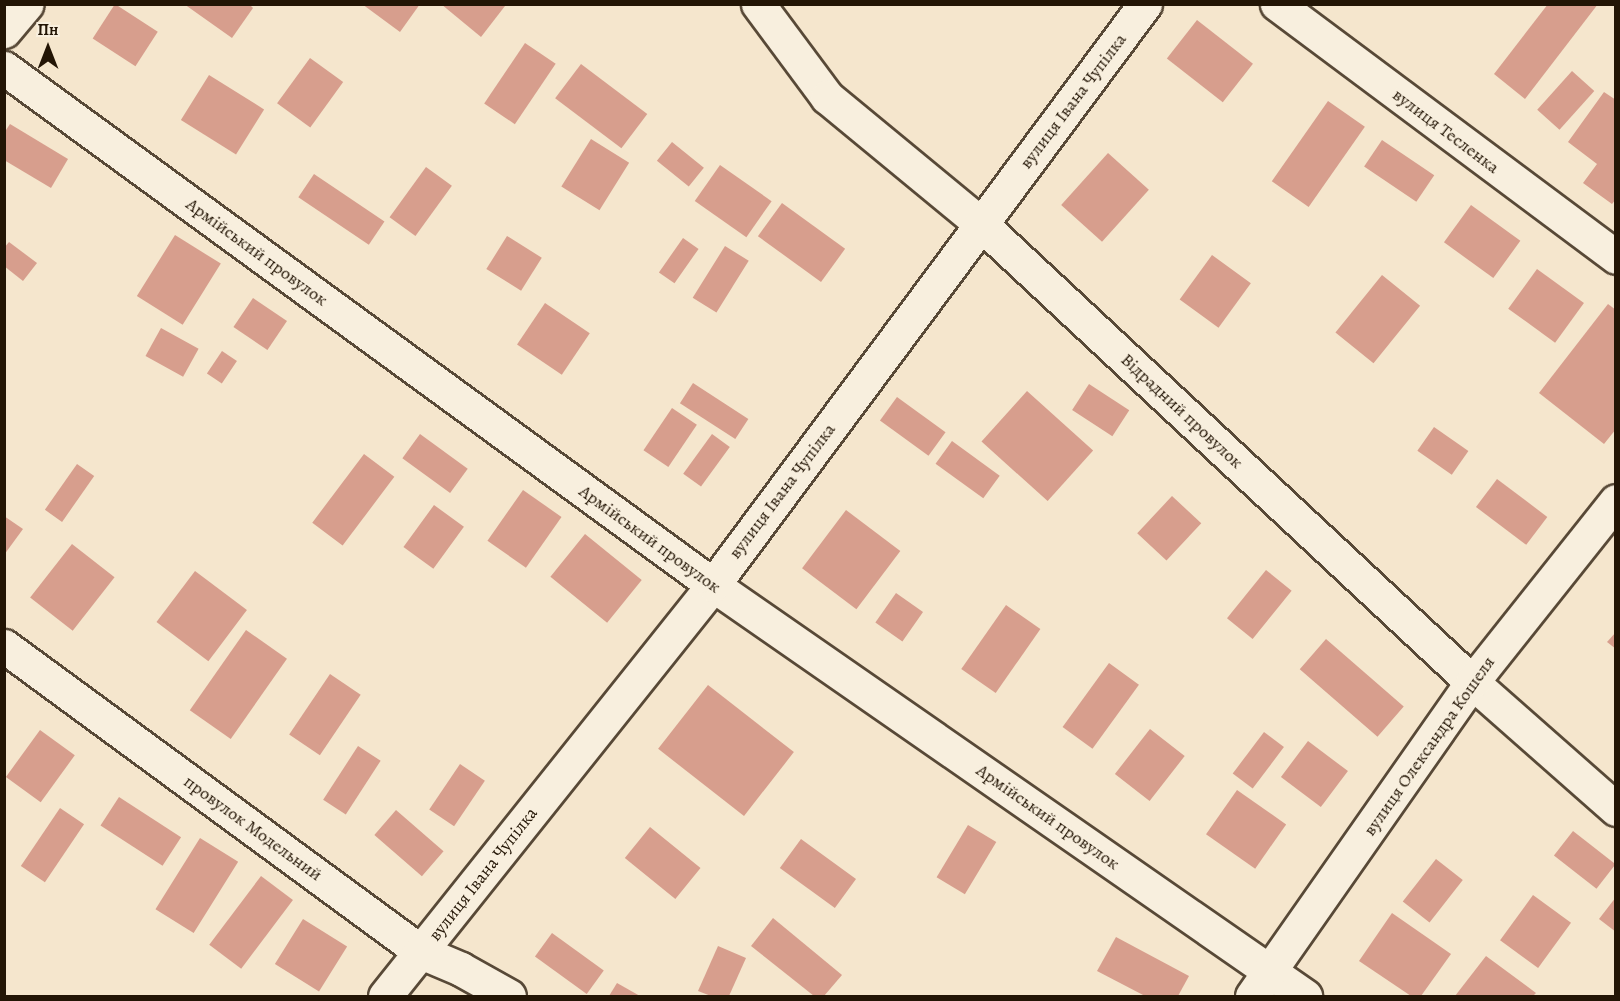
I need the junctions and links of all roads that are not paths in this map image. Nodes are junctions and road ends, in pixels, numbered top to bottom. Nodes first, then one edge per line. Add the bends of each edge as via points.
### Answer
1 (27, 4) edge
2 (758, 4) edge
3 (1145, 4) edge
4 (1277, 4) edge
5 (4, 31) edge
6 (4, 68) edge
7 (981, 224) junction
8 (1616, 257) edge
9 (1616, 501) edge
10 (713, 585) junction
11 (4, 645) edge
12 (1472, 682) junction
13 (1616, 809) edge
14 (421, 952) junction
15 (1261, 984) edge
16 (385, 996) edge
17 (509, 996) edge
18 (1305, 996) edge

1 - 5 street
2 - 7 street, Відрадний провулок via 827,97
3 - 7 street, вулиця Івана Чупілка
4 - 8 street, вулиця Тесленка
6 - 10 street, Армійський провулок
7 - 10 street, вулиця Івана Чупілка
7 - 12 street, Відрадний провулок
9 - 12 street, вулиця Олександра Кошеля
10 - 14 street, вулиця Івана Чупілка
10 - 15 street, Армійський провулок
11 - 14 street, провулок Модельний
12 - 13 street, Відрадний провулок
12 - 15 street, вулиця Олександра Кошеля
14 - 16 street, вулиця Івана Чупілка
14 - 17 street, провулок Модельний
15 - 18 street, Армійський провулок

